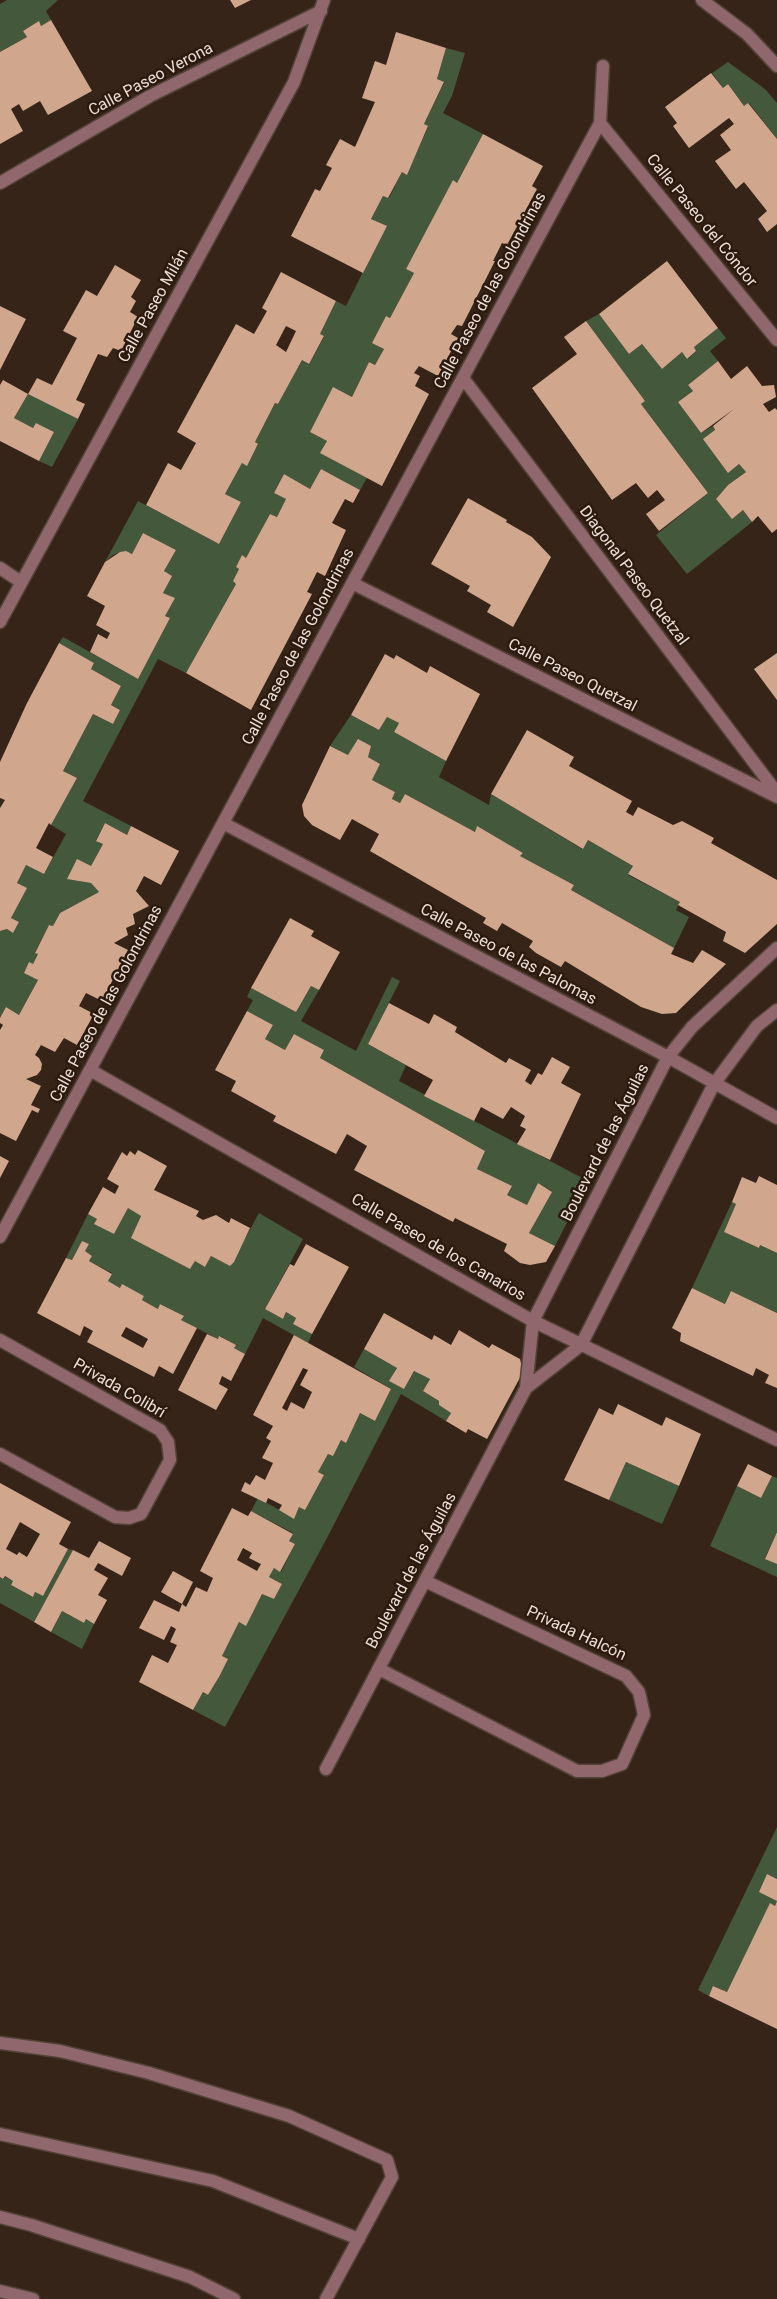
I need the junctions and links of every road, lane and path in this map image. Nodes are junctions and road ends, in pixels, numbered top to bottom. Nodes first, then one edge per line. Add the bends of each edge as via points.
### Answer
1 (702, 0) edge
2 (322, 6) edge
3 (604, 66) dead end
4 (777, 66) edge
5 (600, 123) junction
6 (0, 183) edge
7 (777, 340) edge
8 (463, 378) junction
9 (0, 568) edge
10 (22, 582) junction
11 (352, 583) junction
12 (0, 622) edge
13 (777, 793) edge
14 (777, 798) edge
15 (223, 823) junction
16 (777, 948) edge
17 (777, 1010) edge
18 (668, 1057) junction
19 (90, 1070) junction
20 (714, 1084) junction
21 (777, 1118) edge
22 (0, 1237) edge
23 (533, 1321) junction
24 (0, 1340) edge
25 (581, 1345) junction
26 (526, 1388) junction
27 (777, 1440) edge
28 (0, 1454) edge
29 (425, 1581) junction
30 (379, 1669) junction
31 (326, 1769) dead end
32 (0, 2043) edge
33 (0, 2134) edge
34 (0, 2218) edge
35 (359, 2239) junction
36 (0, 2291) edge
37 (34, 2299) edge
38 (234, 2299) edge
39 (326, 2299) edge

1 - 4 street via 747,34
2 - 6 street, Calle Paseo Verona via 150,96
2 - 10 street, Calle Paseo Milán via 294,82
3 - 5 street, Calle Paseo de las Golondrinas
5 - 7 street, Calle Paseo del Cóndor
5 - 8 street, Calle Paseo de las Golondrinas
8 - 11 street, Calle Paseo de las Golondrinas
8 - 13 street, Diagonal Paseo Quetzal
9 - 10 street
10 - 12 street, Calle Paseo Milán
11 - 14 street, Calle Paseo Quetzal
11 - 15 street, Calle Paseo de las Golondrinas
15 - 18 street, Calle Paseo de las Palomas
15 - 19 street, Calle Paseo de las Golondrinas
16 - 18 street, Boulevard de las Águilas via 692,1027
17 - 20 street, Boulevard de las Águilas via 757,1026
18 - 20 street, Calle Paseo de las Palomas
18 - 23 street, Boulevard de las Águilas
19 - 22 street, Calle Paseo de las Golondrinas
19 - 23 street, Calle Paseo de los Canarios
20 - 21 street, Calle Paseo de las Palomas
20 - 25 street, Boulevard de las Águilas
23 - 25 street, Calle Paseo de los Canarios
23 - 26 street, Boulevard de las Águilas
24 - 28 street, Privada Colibrí via 160,1430 168,1442 170,1460 141,1514 129,1518 115,1517
25 - 26 street, Boulevard de las Águilas
25 - 27 street, Calle Paseo de los Canarios
26 - 29 street, Boulevard de las Águilas
29 - 30 street, Boulevard de las Águilas
29 - 30 street, Privada Halcón via 626,1676 639,1692 644,1715 622,1764 602,1772 577,1771
30 - 31 street, Boulevard de las Águilas
32 - 35 street via 60,2051 168,2079 289,2116 387,2160 392,2177
33 - 35 street via 213,2181
34 - 38 street via 31,2224 190,2277
35 - 39 street
36 - 37 street

